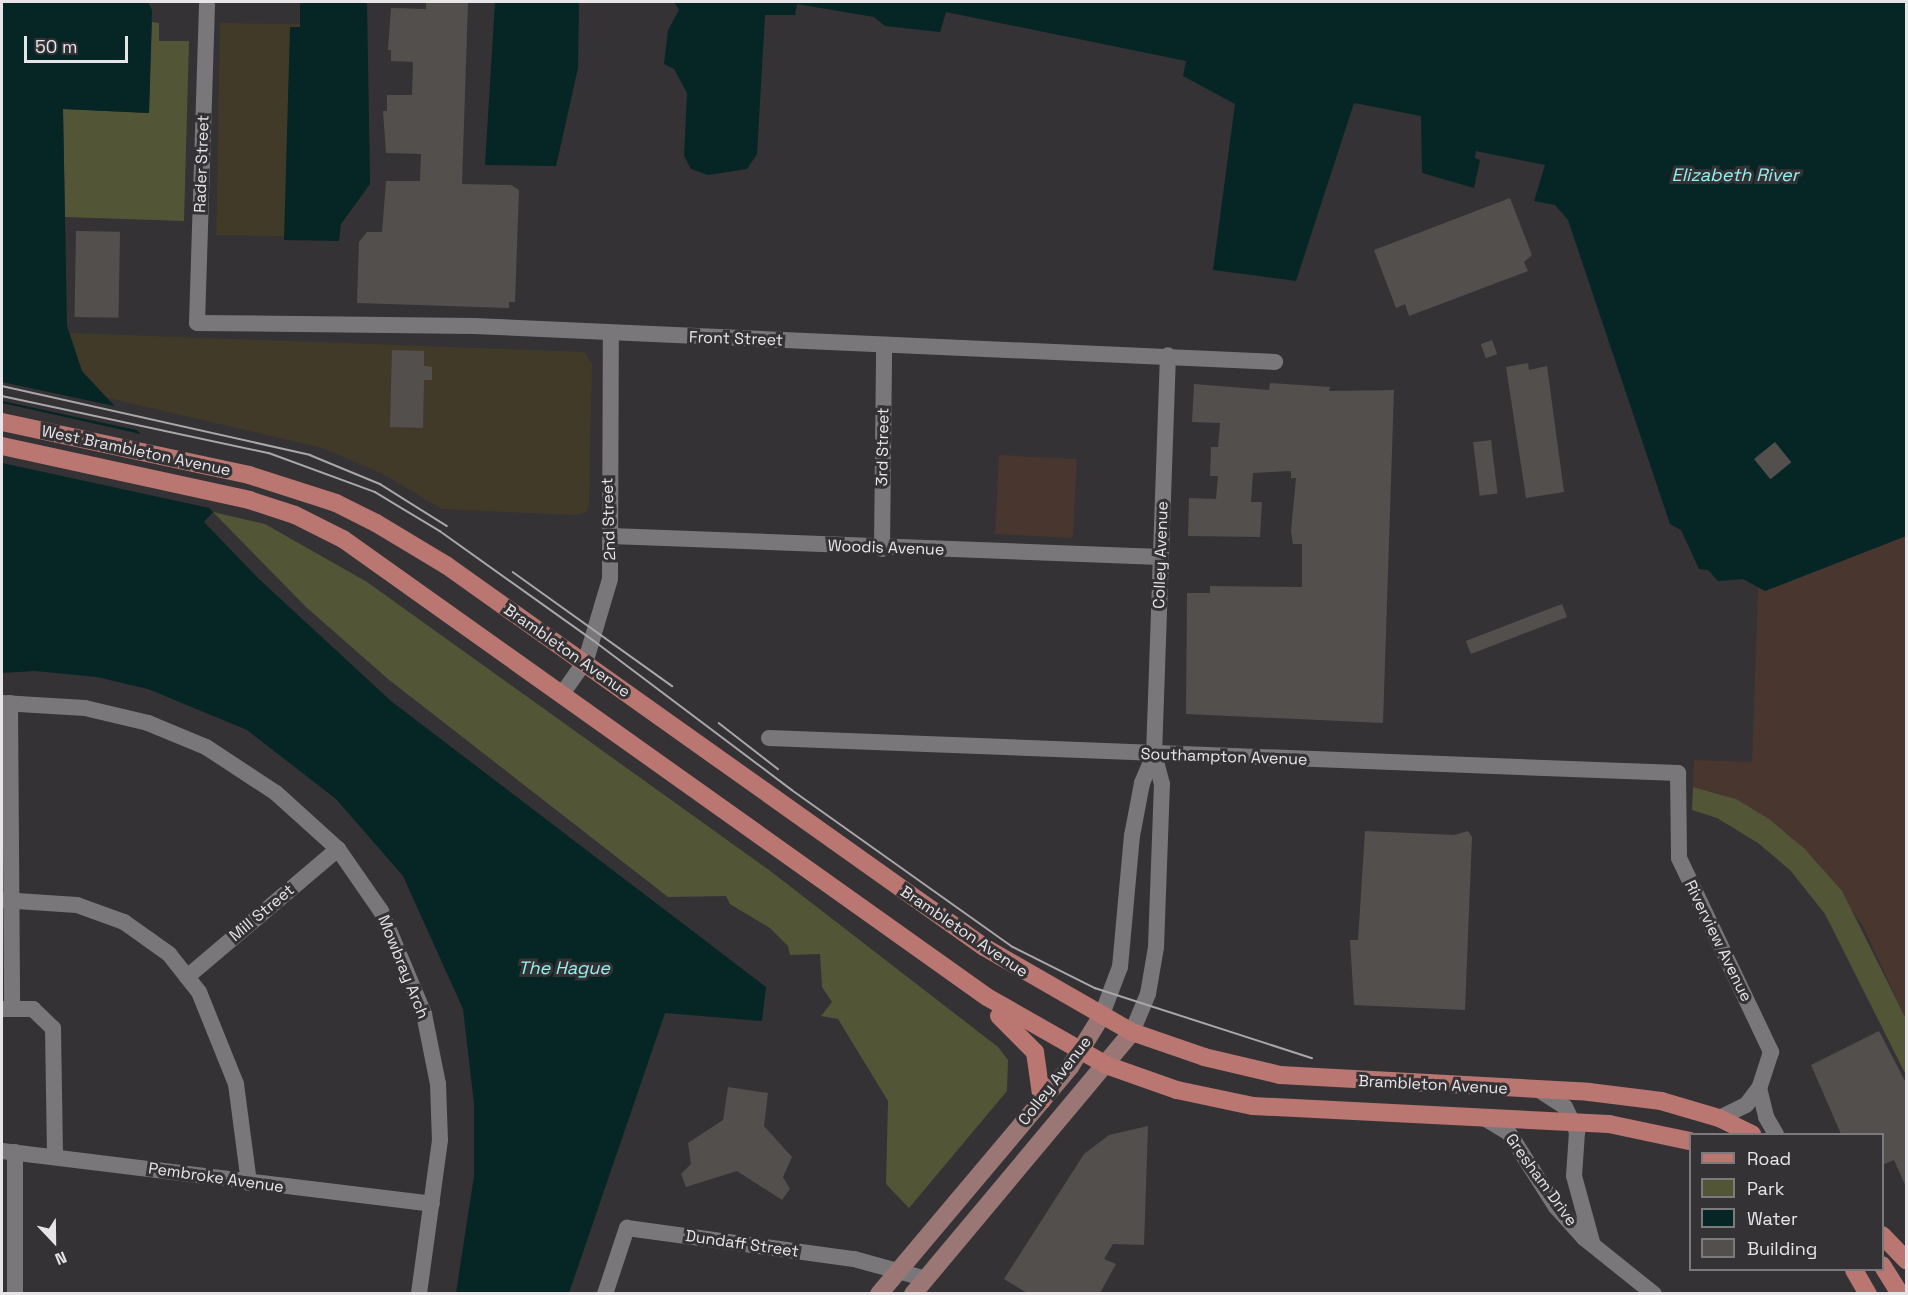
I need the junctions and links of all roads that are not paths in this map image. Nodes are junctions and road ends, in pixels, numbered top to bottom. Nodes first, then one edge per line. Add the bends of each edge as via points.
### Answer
1 (207, 5) dead end
2 (197, 323) joint
3 (611, 334) junction
4 (884, 345) junction
5 (1168, 355) junction
6 (1275, 362) dead end
7 (2, 422) edge
8 (2, 446) edge
9 (270, 481) joint
10 (266, 506) joint
11 (611, 536) junction
12 (882, 549) junction
13 (1161, 557) junction
14 (584, 663) junction
15 (562, 694) junction
16 (6, 703) edge
17 (769, 738) dead end
18 (1154, 755) junction
19 (1678, 781) joint
20 (338, 849) junction
21 (6, 900) edge
22 (946, 969) junction
23 (187, 977) junction
24 (7, 1009) edge
25 (1101, 1017) junction
26 (1132, 1032) junction
27 (1081, 1054) junction
28 (1106, 1065) junction
29 (1759, 1088) junction
30 (1539, 1090) junction
31 (1042, 1101) junction
32 (1485, 1118) junction
33 (1719, 1118) junction
34 (1573, 1122) junction
35 (1750, 1133) edge
36 (1775, 1133) edge
37 (1689, 1141) edge
38 (8, 1152) edge
39 (55, 1157) junction
40 (249, 1183) junction
41 (432, 1204) junction
42 (1884, 1237) edge
43 (1593, 1246) junction
44 (1906, 1260) edge
45 (1884, 1268) edge
46 (896, 1269) junction
47 (1855, 1271) edge
48 (918, 1286) edge
49 (15, 1293) edge
50 (419, 1293) edge
51 (605, 1293) edge
52 (879, 1293) edge
53 (1654, 1293) edge
54 (1868, 1293) edge
55 (1900, 1293) edge

1 - 2 street, Rader Street
2 - 3 street, Front Street via 350,322
3 - 4 street, Front Street
3 - 11 street, 2nd Street via 607,461
4 - 5 street, Front Street
4 - 12 street, 3rd Street
5 - 6 street, Front Street
5 - 13 street, Colley Avenue
7 - 9 main road, West Brambleton Avenue
8 - 10 main road, West Brambleton Avenue
9 - 14 main road, Brambleton Avenue via 336,503 399,536
10 - 15 main road, Brambleton Avenue via 311,522 362,551
11 - 12 street, Woodis Avenue
11 - 14 street, 2nd Street via 608,592
12 - 13 street, Woodis Avenue
13 - 18 street, Colley Avenue
14 - 15 street, 2nd Street
14 - 25 main road, Brambleton Avenue via 984,947
15 - 22 main road, Brambleton Avenue
16 - 20 street, Mowbray Arch via 85,708 148,723 206,747 276,793
16 - 21 street
17 - 18 street, Southampton Avenue
18 - 19 street, Southampton Avenue
18 - 25 street, Colley Avenue via 1142,783 1132,836 1120,967
18 - 26 street, Colley Avenue via 1162,784 1156,947 1148,994
19 - 29 street, Riverview Avenue via 1678,858 1771,1052
20 - 23 street, Mill Street
20 - 41 street, Mowbray Arch via 381,911 424,1014 438,1084 440,1129
21 - 23 street via 77,905 124,922 169,954
21 - 24 street
22 - 27 main road, Brambleton Avenue
22 - 31 main road via 1035,1052
23 - 40 street via 199,992 236,1084
24 - 39 street via 33,1009 52,1028
25 - 26 main road, Brambleton Avenue
25 - 27 main road, Colley Avenue
26 - 28 main road, Colley Avenue
26 - 30 main road, Brambleton Avenue via 1213,1059 1280,1075
27 - 28 main road, Brambleton Avenue
27 - 31 main road, Colley Avenue
28 - 32 main road, Brambleton Avenue via 1177,1090 1253,1106
28 - 48 main road, Colley Avenue
29 - 33 street, Riverview Avenue via 1735,1113
29 - 36 street via 1766,1117
30 - 33 main road, Brambleton Avenue via 1625,1095
30 - 34 street via 1565,1107
31 - 46 main road, Colley Avenue
32 - 34 main road, Brambleton Avenue
32 - 43 street, Gresham Drive via 1509,1133 1556,1206
33 - 35 main road, Brambleton Avenue
34 - 37 main road, Brambleton Avenue via 1636,1127
34 - 43 street, Gresham Drive via 1578,1204
38 - 39 street, Pembroke Avenue
38 - 49 street
39 - 40 street, Pembroke Avenue
40 - 41 street, Pembroke Avenue
41 - 50 street, Mowbray Arch
42 - 44 main road
43 - 53 street, Gresham Drive
45 - 55 main road
46 - 48 street, Dundaff Street
46 - 51 street, Dundaff Street via 854,1258 627,1228
46 - 52 main road, Colley Avenue
47 - 54 main road

